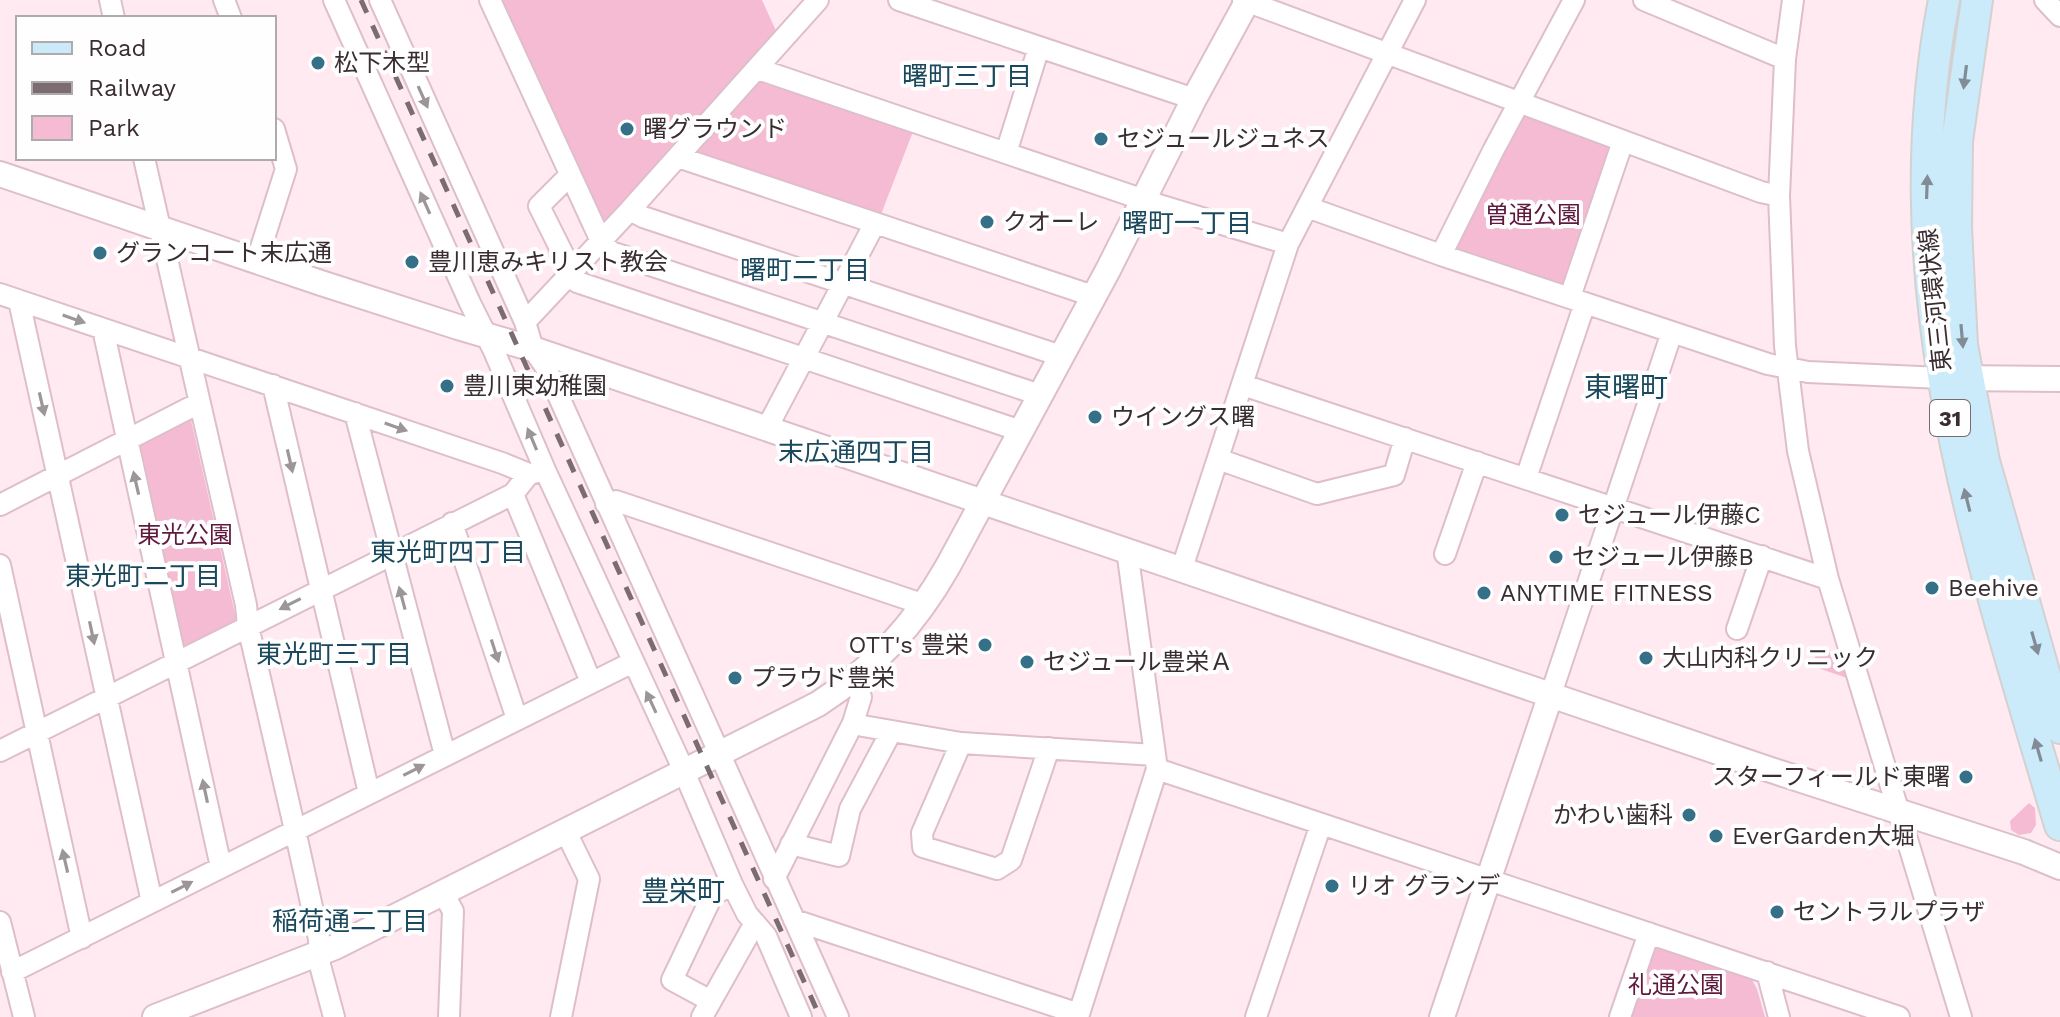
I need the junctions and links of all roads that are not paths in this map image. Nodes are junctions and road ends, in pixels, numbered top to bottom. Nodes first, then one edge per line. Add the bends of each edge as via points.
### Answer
1 (334, 0) edge
2 (380, 0) edge
3 (490, 0) edge
4 (899, 0) edge
5 (1415, 0) edge
6 (1574, 0) edge
7 (1644, 0) edge
8 (1793, 0) edge
9 (1944, 0) edge
10 (1977, 0) edge
11 (2045, 0) edge
12 (1246, 1) edge
13 (812, 3) edge
14 (2060, 16) edge
15 (1039, 47) junction
16 (1388, 52) junction
17 (1785, 59) junction
18 (758, 69) junction
19 (1194, 99) junction
20 (1520, 101) junction
21 (276, 136) edge
22 (1623, 141) junction
23 (1006, 153) junction
24 (678, 157) junction
25 (144, 160) edge
26 (0, 174) edge
27 (570, 175) junction
28 (1779, 196) junction
29 (1143, 199) junction
30 (1307, 207) junction
31 (630, 210) junction
32 (875, 223) junction
33 (159, 227) junction
34 (601, 241) junction
35 (1288, 244) junction
36 (1441, 255) junction
37 (257, 260) junction
38 (571, 273) junction
39 (842, 284) junction
40 (1093, 296) junction
41 (10, 297) edge
42 (1577, 300) junction
43 (525, 322) junction
44 (823, 322) junction
45 (103, 329) junction
46 (1672, 332) junction
47 (487, 336) junction
48 (533, 349) junction
49 (1061, 356) junction
50 (190, 358) junction
51 (804, 359) junction
52 (1789, 369) junction
53 (1956, 378) junction
54 (2060, 379) edge
55 (273, 385) junction
56 (1243, 385) junction
57 (1040, 395) junction
58 (199, 403) junction
59 (355, 413) junction
60 (767, 428) junction
61 (1021, 431) junction
62 (1405, 438) junction
63 (127, 440) junction
64 (1218, 459) junction
65 (1477, 462) junction
66 (537, 472) junction
67 (58, 474) junction
68 (1526, 478) junction
69 (513, 494) junction
70 (983, 501) junction
71 (606, 504) junction
72 (0, 505) edge
73 (1613, 507) junction
74 (452, 523) junction
75 (1127, 550) junction
76 (1445, 554) dead end
77 (390, 555) junction
78 (1762, 556) junction
79 (0, 565) edge
80 (1182, 568) junction
81 (1828, 579) junction
82 (320, 590) junction
83 (925, 605) junction
84 (248, 626) junction
85 (1737, 629) dead end
86 (177, 661) junction
87 (633, 662) junction
88 (855, 680) junction
89 (591, 682) junction
90 (1551, 694) junction
91 (106, 697) junction
92 (517, 719) junction
93 (853, 723) junction
94 (2060, 728) edge
95 (891, 732) junction
96 (36, 733) junction
97 (961, 743) junction
98 (1049, 748) junction
99 (0, 751) edge
100 (445, 755) junction
101 (720, 755) junction
102 (1156, 762) junction
103 (684, 772) junction
104 (369, 793) junction
105 (1900, 811) junction
106 (1321, 824) junction
107 (2060, 825) edge
108 (295, 830) junction
109 (566, 832) junction
110 (791, 844) junction
111 (221, 867) junction
112 (2060, 867) edge
113 (774, 879) junction
114 (1489, 880) junction
115 (732, 884) junction
116 (443, 893) junction
117 (152, 902) junction
118 (794, 920) junction
119 (0, 922) edge
120 (755, 923) junction
121 (1649, 933) junction
122 (82, 938) junction
123 (320, 953) junction
124 (12, 972) junction
125 (1767, 972) junction
126 (706, 1008) edge
127 (1079, 1016) edge
128 (24, 1017) edge
129 (155, 1017) edge
130 (334, 1017) edge
131 (449, 1017) edge
132 (561, 1017) edge
133 (801, 1017) edge
134 (838, 1017) edge
135 (1256, 1017) edge
136 (1442, 1017) edge
137 (1620, 1017) edge
138 (1779, 1017) edge
139 (1899, 1017) edge
140 (1961, 1017) edge

47 -> 1 street
2 -> 43 street
3 - 27 street
4 - 15 street
5 - 16 street
6 - 20 street
7 - 17 street
8 - 17 street
53 -> 9 main road, 東三河環状線 / 31 via 1930,293 1926,218 1931,94
10 -> 53 main road, 東三河環状線 / 31 via 1957,141 1962,345
11 - 14 street
12 - 16 street
12 - 19 street
13 - 18 street
15 - 19 street
15 - 23 street
16 - 20 street
16 - 30 street
17 - 28 street
18 - 23 street
18 - 24 street
19 - 29 street
20 - 22 street
20 - 36 street
21 - 37 street via 286,169
22 - 28 street
22 - 42 street
23 - 29 street
24 - 31 street
24 - 32 street
25 - 33 street
26 - 33 street
27 - 34 street
27 - 38 street via 539,206
28 - 52 street
29 - 35 street
29 - 40 street
30 - 35 street
30 - 36 street
31 - 34 street
31 - 39 street
32 - 39 street
32 - 40 street
33 - 37 street
33 - 50 street
34 - 38 street
34 - 44 street via 611,252
35 - 56 street
36 - 42 street
37 - 47 street
38 - 43 street
38 - 51 street via 577,282
39 - 44 street
39 - 49 street
40 - 49 street
41 -> 45 street
41 -> 67 street
42 - 46 street
42 - 68 street
43 - 48 street
44 - 51 street
44 - 57 street
45 - 50 street
45 - 63 street
46 - 52 street
46 - 73 street
47 - 48 street
66 -> 47 street
48 - 60 street
48 - 71 street
49 - 57 street
50 - 55 street
50 - 58 street
51 - 60 street
51 - 61 street
52 - 53 street
52 - 81 street via 1798,451
53 - 54 street
53 -> 94 main road, 東三河環状線 / 31
107 -> 53 main road, 東三河環状線 / 31 via 1962,479
55 - 59 street
55 -> 82 street
56 - 62 street
56 - 64 street
57 - 61 street
58 - 63 street
58 - 84 street
59 -> 66 street
59 - 77 street
60 - 70 street
61 - 70 street
62 - 64 street via 1394,475 1317,494
62 - 65 street
63 - 67 street
86 -> 63 street
64 - 80 street
65 - 68 street
65 - 76 street
66 - 69 street
66 - 87 street
67 - 72 street
67 -> 91 street
68 - 73 street
69 - 74 street
69 - 89 street
70 - 75 street
70 - 83 street
71 - 83 street via 616,501
71 - 101 street
73 - 78 street
73 - 90 street
74 - 77 street
74 -> 92 street
75 - 80 street
75 - 102 street
77 - 82 street
100 -> 77 street
78 - 81 street
78 - 85 street
79 - 96 street
80 - 90 street
81 - 105 street
82 -> 84 street
82 - 104 street
83 - 88 street
84 - 86 street
84 - 108 street
86 - 91 street
111 -> 86 street
87 - 89 street
103 -> 87 street
88 - 93 street via 861,697
88 - 101 street
89 - 92 street
90 - 105 street
90 - 114 street
91 - 96 street
91 - 117 street
92 - 100 street
93 - 95 street
93 - 110 street
95 - 97 street
95 - 110 street via 850,809 839,856
96 - 99 street
122 -> 96 street
97 - 98 street
97 - 98 street via 922,833 923,847 997,869 1011,860
98 - 102 street
104 -> 100 street
101 - 103 street
101 - 113 street
102 - 106 street
102 - 127 street
103 - 109 street
103 - 115 street
104 - 108 street
105 - 112 street
105 - 140 street
106 - 114 street
106 - 135 street
108 - 111 street
108 - 123 street
109 - 116 street
109 - 132 street via 589,879
110 - 113 street
117 -> 111 street
113 - 118 street
114 - 121 street
114 - 136 street
115 - 120 street
115 - 126 street via 712,896 672,980
116 - 123 street
116 - 131 street via 453,911
117 - 122 street
118 - 127 street
118 - 134 street
119 - 124 street
120 - 126 street
120 - 133 street via 766,936
121 - 125 street
121 - 137 street
122 - 124 street
123 - 129 street
123 - 130 street
124 - 128 street
125 - 138 street
125 - 139 street

